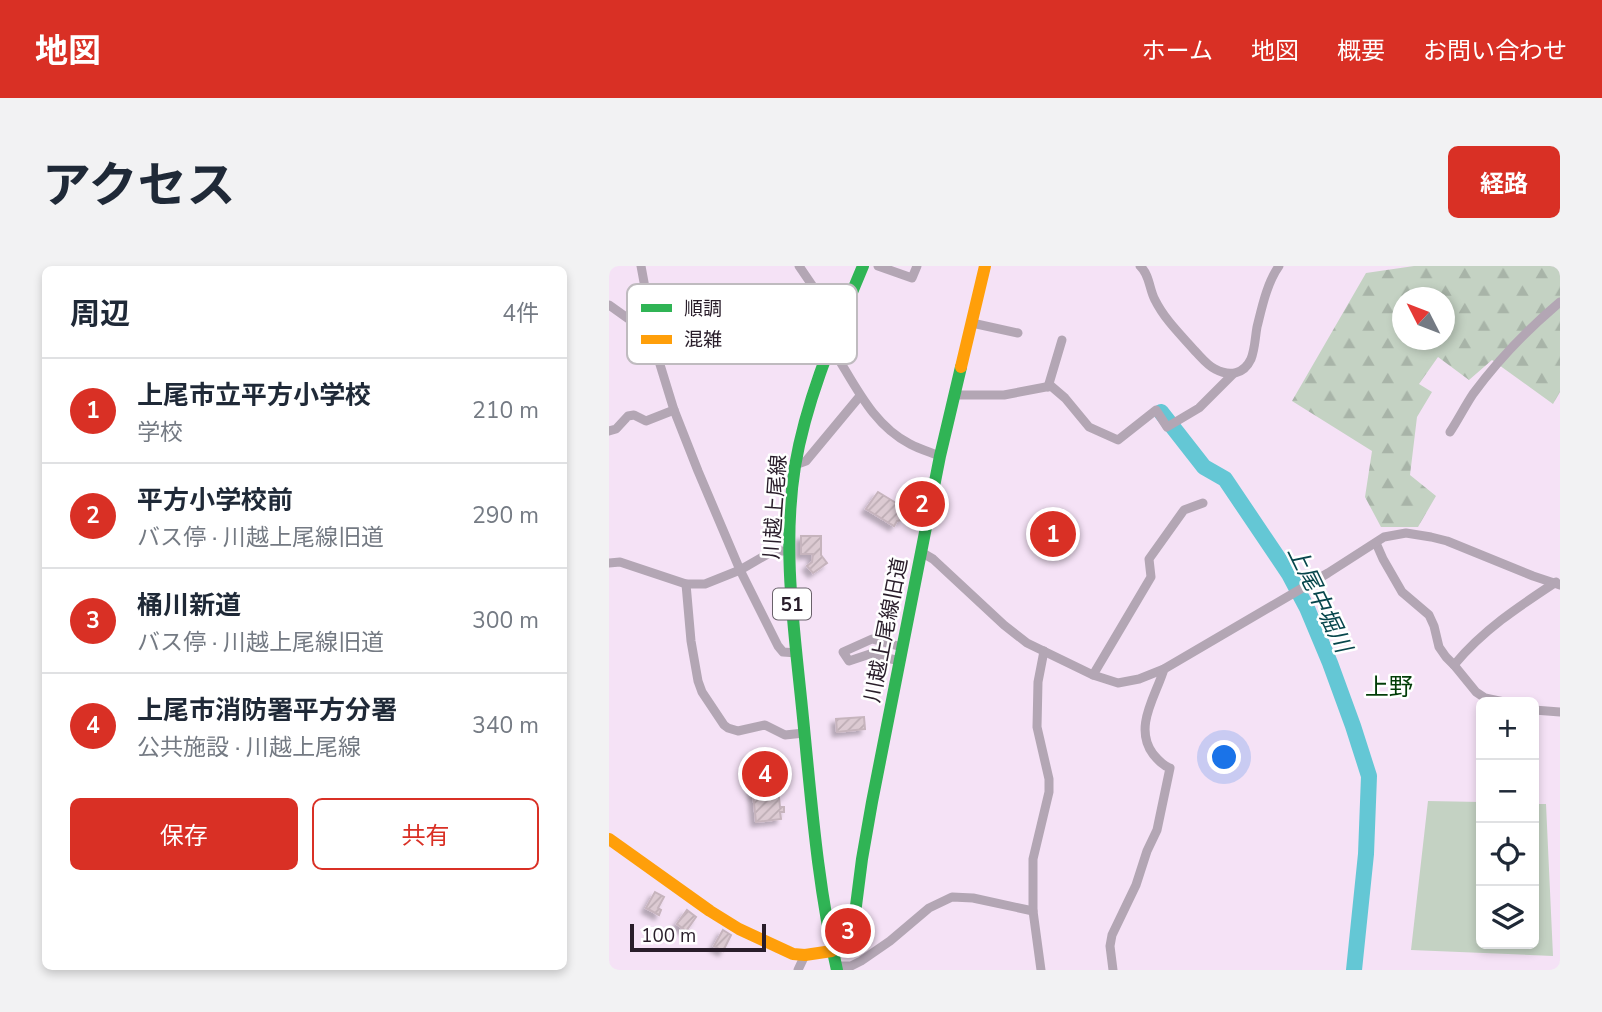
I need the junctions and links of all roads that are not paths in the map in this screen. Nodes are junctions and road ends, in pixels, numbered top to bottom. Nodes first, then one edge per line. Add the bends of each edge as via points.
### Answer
1 (642, 266) edge
2 (799, 266) edge
3 (863, 266) edge
4 (878, 266) edge
5 (917, 266) edge
6 (1140, 266) edge
7 (1279, 266) edge
8 (982, 267) edge
9 (645, 284) edge
10 (811, 284) edge
11 (856, 284) edge
12 (1560, 302) edge
13 (609, 305) edge
14 (627, 318) edge
15 (972, 323) junction
16 (1018, 333) dead end
17 (1062, 340) dead end
18 (660, 364) edge
19 (824, 364) edge
20 (841, 364) edge
21 (1233, 373) junction
22 (1048, 387) junction
23 (955, 395) junction
24 (860, 396) junction
25 (674, 410) junction
26 (609, 431) edge
27 (1450, 432) dead end
28 (940, 456) junction
29 (795, 465) junction
30 (1203, 503) dead end
31 (1376, 543) junction
32 (788, 551) junction
33 (921, 552) junction
34 (609, 563) edge
35 (740, 570) junction
36 (1558, 583) edge
37 (686, 584) junction
38 (902, 647) junction
39 (1044, 652) junction
40 (797, 653) junction
41 (900, 661) junction
42 (1454, 664) junction
43 (1164, 669) junction
44 (1093, 675) junction
45 (1484, 697) edge
46 (1539, 710) edge
47 (1560, 712) edge
48 (804, 733) junction
49 (609, 839) edge
50 (1033, 911) junction
51 (832, 951) junction
52 (805, 955) junction
53 (836, 968) edge
54 (798, 970) edge
55 (1041, 970) edge
56 (1113, 970) edge

1 - 9 street
2 - 10 street
3 - 11 main road, 川越上尾線 / 51
4 - 5 street via 912,278
6 - 21 street via 1154,299 1179,334 1215,370
7 - 21 street via 1267,291 1252,356 1242,371
8 - 15 main road, 川越上尾線旧道
12 - 27 street via 1514,345
13 - 14 street
15 - 16 street
15 - 23 main road, 川越上尾線旧道
17 - 22 street
18 - 25 street
19 - 29 main road, 川越上尾線 / 51 via 809,403
20 - 24 street
21 - 22 street via 1199,408 1167,426 1156,410 1118,440 1089,427 1065,398
22 - 23 street via 1004,395
23 - 28 main road, 川越上尾線旧道
24 - 28 street via 894,434
24 - 29 street via 806,461
25 - 26 street via 646,421 631,415
25 - 35 street
28 - 33 main road, 川越上尾線旧道
29 - 32 main road, 川越上尾線 / 51
30 - 44 street via 1184,510 1149,559 1151,577
31 - 36 street via 1406,533 1431,537
31 - 42 street via 1402,592 1429,615 1439,647
31 - 43 street
32 - 35 street via 773,551
32 - 40 main road, 川越上尾線 / 51
33 - 38 main road, 川越上尾線旧道
33 - 39 street via 1016,635
34 - 37 street via 620,562
35 - 37 street via 705,584
35 - 40 street via 778,646 783,652
36 - 42 street via 1500,619
37 - 48 street via 698,681 728,728 738,731 765,725 785,735
38 - 41 main road, 川越上尾線旧道
38 - 41 street via 872,639 843,652 849,661 870,654
39 - 44 street
39 - 50 street via 1037,727 1049,792 1033,859
40 - 48 main road, 川越上尾線 / 51
41 - 51 main road, 川越上尾線旧道 via 866,836 852,937 847,946
42 - 45 street
43 - 44 street via 1118,684
43 - 56 street via 1144,726 1146,742 1170,768 1157,830 1112,935
46 - 47 street
48 - 51 main road, 川越上尾線 / 51
49 - 52 main road via 739,929 785,951
50 - 53 street via 952,897 929,908 861,961
50 - 55 street
51 - 52 main road
51 - 53 main road, 川越上尾線 / 51
52 - 54 street

